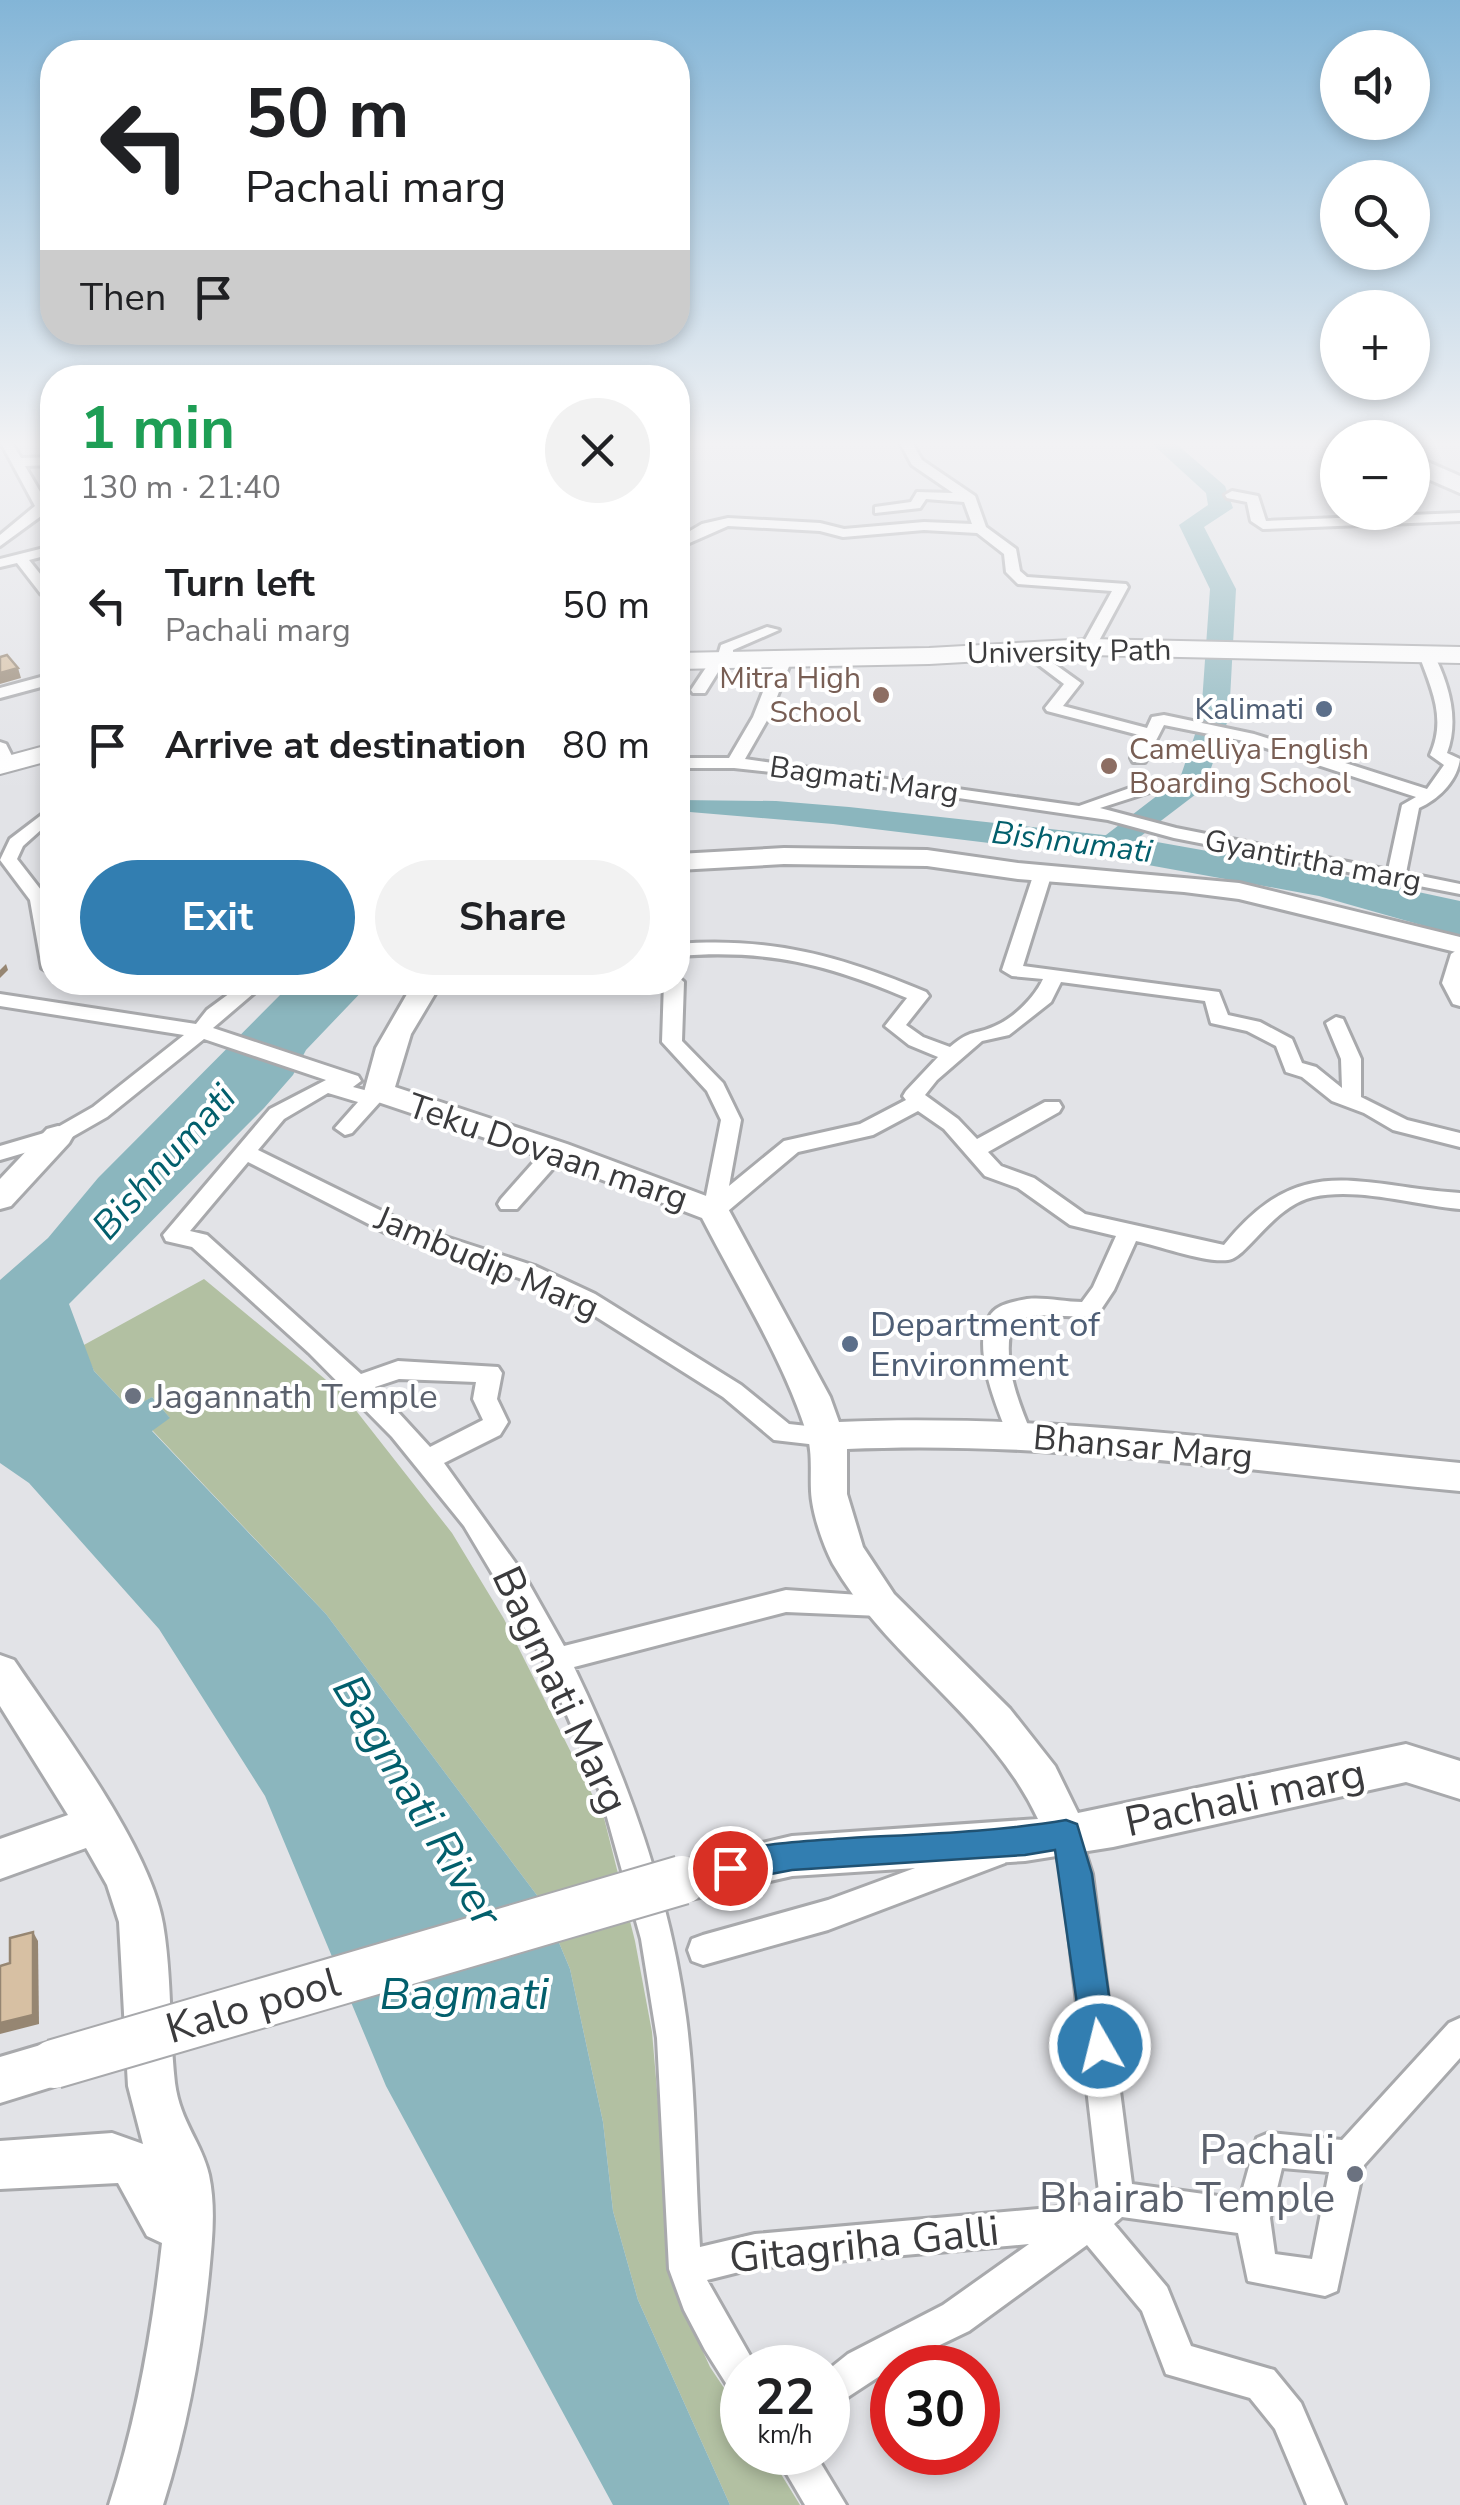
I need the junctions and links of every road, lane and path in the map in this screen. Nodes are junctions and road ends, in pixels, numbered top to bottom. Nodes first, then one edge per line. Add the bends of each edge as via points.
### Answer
1 (22, 558) edge
2 (1012, 558) edge
3 (40, 579) edge
4 (772, 630) dead end
5 (1088, 647) junction
6 (1028, 650) junction
7 (1426, 652) junction
8 (1460, 655) edge
9 (784, 659) junction
10 (721, 660) junction
11 (690, 661) edge
12 (40, 682) edge
13 (699, 690) dead end
14 (0, 693) edge
15 (1153, 734) junction
16 (40, 754) edge
17 (1138, 758) dead end
18 (3, 759) edge
19 (690, 763) edge
20 (734, 763) junction
21 (1144, 788) dead end
22 (1431, 796) junction
23 (1074, 810) junction
24 (1109, 815) joint
25 (40, 822) edge
26 (690, 861) edge
27 (1043, 873) junction
28 (1396, 876) junction
29 (1460, 890) edge
30 (40, 904) edge
31 (1460, 945) edge
32 (690, 949) edge
33 (1460, 954) edge
34 (1055, 974) junction
35 (50, 995) edge
36 (240, 995) edge
37 (419, 995) edge
38 (674, 995) edge
39 (0, 1000) edge
40 (1460, 1000) edge
41 (46, 1006) junction
42 (1336, 1022) dead end
43 (200, 1032) junction
44 (951, 1055) junction
45 (376, 1096) junction
46 (1339, 1096) junction
47 (919, 1102) junction
48 (1052, 1107) dead end
49 (345, 1128) dead end
50 (58, 1136) junction
51 (1460, 1140) edge
52 (976, 1150) junction
53 (556, 1151) junction
54 (246, 1152) junction
55 (0, 1153) edge
56 (0, 1198) edge
57 (1460, 1202) edge
58 (509, 1204) dead end
59 (714, 1211) junction
60 (1129, 1232) junction
61 (358, 1384) junction
62 (1020, 1435) junction
63 (826, 1436) junction
64 (427, 1460) junction
65 (1460, 1478) edge
66 (880, 1605) junction
67 (556, 1660) junction
68 (0, 1672) edge
69 (1460, 1780) edge
70 (96, 1825) junction
71 (1046, 1837) junction
72 (0, 1860) edge
73 (730, 1868) joint
74 (703, 1950) dead end
75 (1460, 2034) edge
76 (0, 2080) edge
77 (1348, 2156) junction
78 (0, 2165) edge
79 (1117, 2199) junction
80 (1253, 2218) junction
81 (189, 2222) junction
82 (1090, 2222) junction
83 (686, 2268) junction
84 (722, 2345) edge
85 (850, 2375) edge
86 (807, 2475) edge
87 (136, 2505) edge
88 (827, 2505) edge
89 (1326, 2505) edge

1 - 3 street
2 - 5 street via 1023,581 1121,587
4 - 10 street via 726,648
5 - 6 main road, University Path
5 - 7 main road, University Path
6 - 9 main road, University Path
6 - 15 street via 1073,683 1053,708
7 - 8 main road, University Path
7 - 22 street via 1450,702 1448,742 1438,756 1454,763
9 - 10 main road, University Path
9 - 20 street
10 - 11 main road, University Path
10 - 13 street
12 - 14 street
15 - 17 street
15 - 22 street via 1161,720 1204,727
16 - 18 main road
19 - 20 street, Bagmati Marg
20 - 23 street, Bagmati Marg
21 - 23 street
22 - 28 street via 1412,805
23 - 24 street, Bagmati Marg
24 - 28 street, Gyantirtha marg
25 - 30 street via 8,860
26 - 27 main road via 926,858
27 - 31 main road via 1239,891
27 - 34 street via 1012,970
28 - 29 street, Gyantirtha marg
32 - 44 street via 771,948 838,961 918,996 895,1026
33 - 40 street via 1452,983
34 - 44 street via 1044,998 1002,1031 976,1036
34 - 46 street via 1212,996 1218,1018 1285,1043 1292,1068 1309,1072
35 - 41 street
36 - 43 street
37 - 45 main road via 392,1036
38 - 59 street via 672,1042 716,1088 731,1120
39 - 41 street
41 - 43 street
42 - 46 street via 1351,1060 1352,1093
43 - 45 street, Teku Dovaan marg via 346,1078
43 - 50 street via 100,1112
44 - 47 street via 912,1096
45 - 49 street
45 - 53 main road, Teku Dovaan marg
45 - 54 street via 319,1088 276,1114
46 - 51 street via 1400,1125
47 - 52 street
47 - 59 street via 866,1130 791,1146
48 - 52 street
50 - 55 street
50 - 56 main road
52 - 60 street via 993,1170 1026,1183 1078,1220
53 - 58 street
53 - 59 main road, Teku Dovaan marg
54 - 61 street, Bagmati Marg via 174,1235 199,1241
54 - 63 street, Jambudip Marg via 404,1232 528,1272 587,1300 732,1391 783,1433
57 - 60 street via 1324,1188 1262,1215 1225,1253
59 - 63 main road, Teku Dovaan marg
60 - 62 street via 1088,1312 1018,1307 1000,1318 994,1342 1000,1380
61 - 64 street, Bagmati Marg
61 - 64 street via 398,1370 490,1373 485,1400 496,1422
62 - 63 main road, Bhansar Marg
62 - 65 main road, Bhansar Marg
63 - 66 main road, Teku Dovaan marg via 829,1494 846,1552
64 - 67 street, Bagmati Marg via 485,1534
66 - 67 street via 786,1601
66 - 71 main road, Teku Dovaan marg via 996,1722 1040,1780
67 - 83 street, Bagmati Marg via 606,1772 655,1932 670,2017
68 - 70 main road
69 - 71 main road, Pachali marg via 1406,1763
70 - 72 main road
70 - 81 main road via 141,1922 152,2086 162,2131 185,2174
71 - 73 main road, Pachali marg via 792,1856
71 - 74 street via 903,1890
71 - 79 street via 1076,1874
73 - 76 main road, Kalo pool, bridge
75 - 77 street
77 - 80 street via 1269,2150
77 - 80 street via 1325,2279 1260,2268
78 - 81 main road via 112,2157 134,2164 164,2219
79 - 80 street
79 - 82 street
81 - 87 main road via 177,2339
82 - 83 street, Gitagriha Galli via 755,2251
82 - 85 street, Gitagriha Galli via 956,2318
82 - 89 street via 1155,2299 1179,2362 1261,2383 1288,2416
83 - 84 street, Bagmati Marg
86 - 88 street

